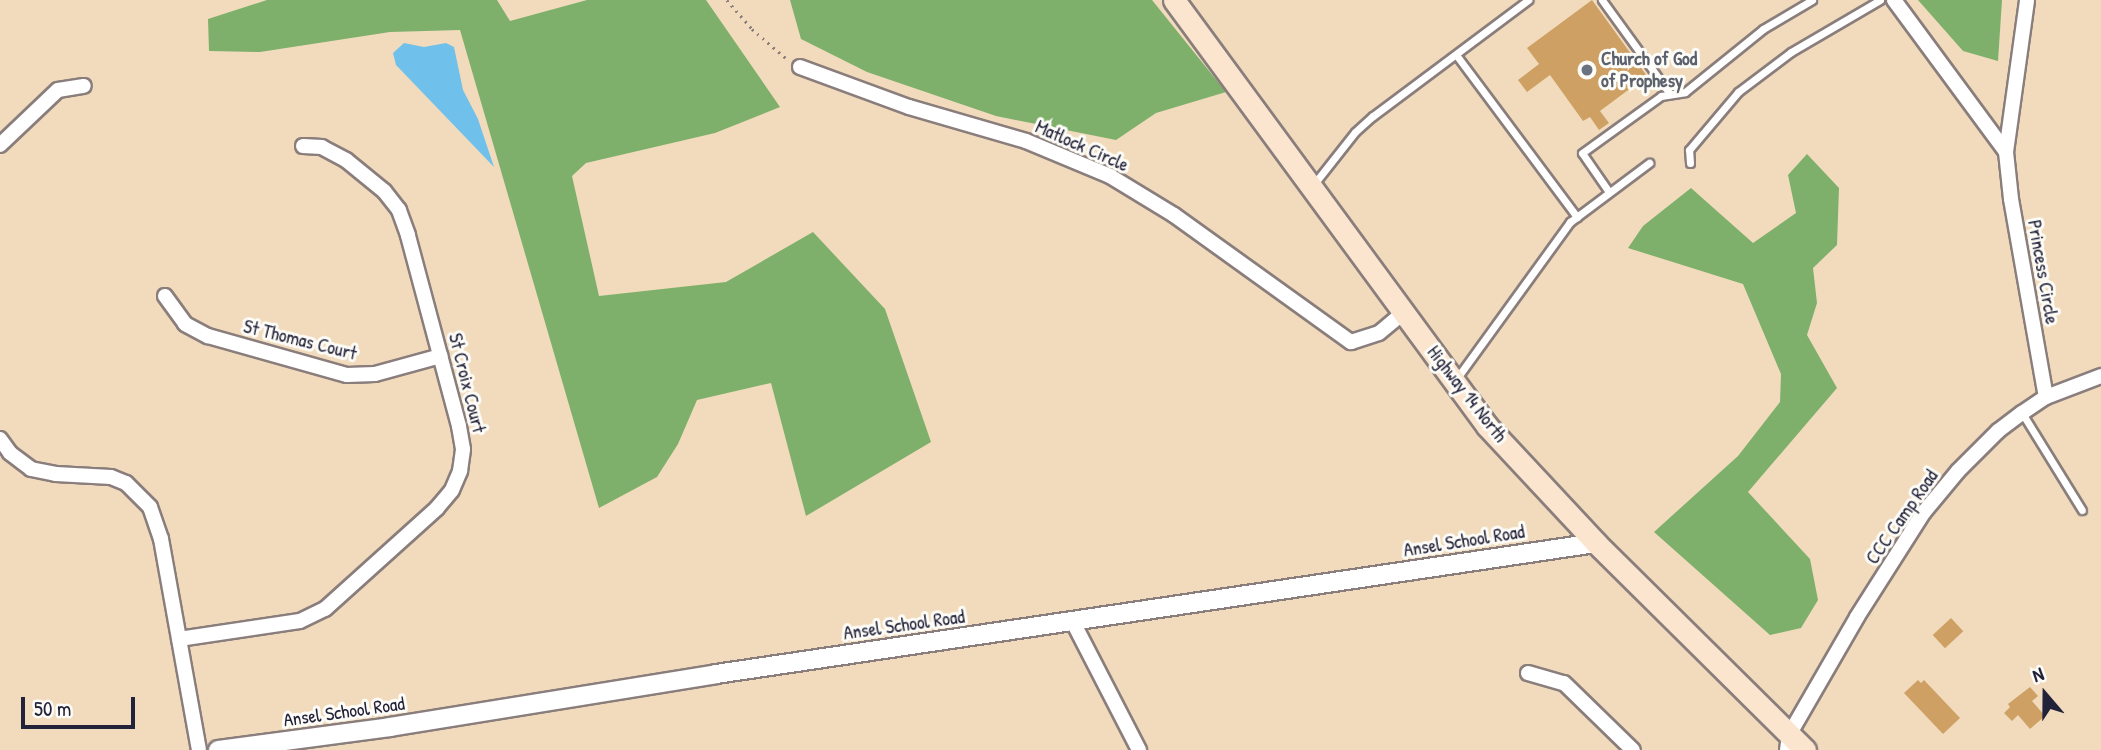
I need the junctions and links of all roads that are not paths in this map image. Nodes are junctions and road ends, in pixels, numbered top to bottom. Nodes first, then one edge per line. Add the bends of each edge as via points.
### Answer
1 (1174, 0) edge
2 (1528, 0) edge
3 (1602, 0) edge
4 (1812, 0) edge
5 (1880, 0) edge
6 (1894, 0) edge
7 (2027, 0) edge
8 (1457, 55) junction
9 (800, 68) road end
10 (84, 86) dead end
11 (1670, 94) junction
12 (0, 145) edge
13 (303, 146) dead end
14 (2006, 152) junction
15 (1649, 163) dead end
16 (1690, 163) dead end
17 (1312, 187) junction
18 (1609, 192) junction
19 (1577, 217) junction
20 (165, 296) dead end
21 (1404, 312) junction
22 (441, 356) junction
23 (2101, 376) edge
24 (1455, 382) junction
25 (2046, 397) junction
26 (2022, 413) junction
27 (0, 439) edge
28 (2082, 510) dead end
29 (1596, 542) junction
30 (1073, 622) junction
31 (179, 639) junction
32 (1528, 673) dead end
33 (1794, 745) edge
34 (199, 750) edge
35 (218, 750) edge
36 (1139, 750) edge
37 (1633, 750) edge

1 - 17 main road, Highway 14 North
2 - 8 lane
3 - 11 lane
4 - 11 lane via 1763,29 1685,92
5 - 16 lane via 1791,52 1738,92 1689,150
6 - 14 street
7 - 14 street, Princess Circle
8 - 17 lane via 1355,132
8 - 19 lane
9 - 21 street, Matlock Circle via 909,107 1026,141 1110,176 1174,215 1351,342 1378,333
10 - 12 street via 58,90
11 - 18 lane via 1582,153
13 - 22 street, St Croix Court via 323,148 346,160 394,201 408,235
14 - 25 street, Princess Circle
15 - 18 lane
17 - 21 main road, Highway 14 North
18 - 19 lane
19 - 24 lane
20 - 22 street, St Thomas Court via 185,324 208,336 347,374 375,374
21 - 24 main road, Highway 14 North
22 - 31 street, St Croix Court via 463,449 456,481 437,508 313,616
23 - 25 street, CCC Camp Road
24 - 29 main road, Highway 14 North via 1487,426
25 - 26 street, CCC Camp Road
26 - 28 lane
26 - 33 street, CCC Camp Road via 1989,439 1924,512 1857,617
27 - 31 street via 31,469 111,477 139,494 159,531
29 - 30 street, Ansel School Road
29 - 33 main road, Highway 14 North
30 - 35 street, Ansel School Road
30 - 36 street
31 - 34 street
32 - 37 street via 1564,683

